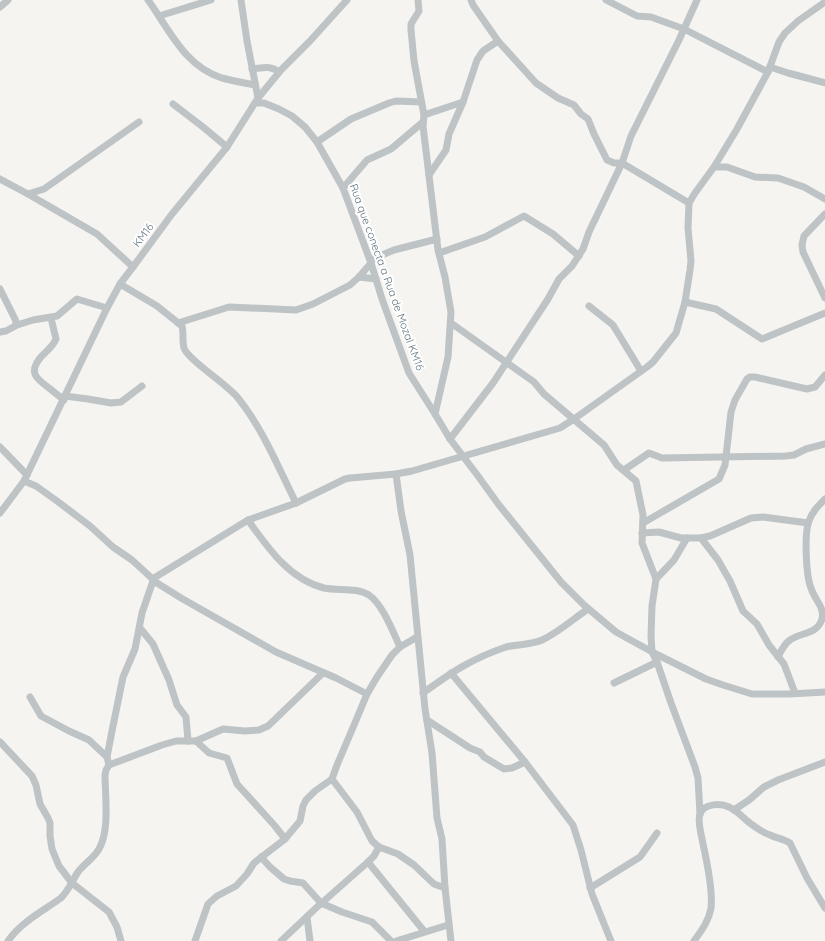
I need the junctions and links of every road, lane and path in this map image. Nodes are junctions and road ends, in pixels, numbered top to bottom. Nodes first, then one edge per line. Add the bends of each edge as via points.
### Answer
1 (8, 0) edge
2 (148, 0) edge
3 (211, 0) edge
4 (241, 0) edge
5 (347, 0) edge
6 (418, 0) edge
7 (471, 0) edge
8 (606, 0) edge
9 (696, 0) edge
10 (825, 2) edge
11 (0, 7) edge
12 (159, 16) junction
13 (684, 29) junction
14 (498, 41) junction
15 (252, 69) junction
16 (769, 69) junction
17 (279, 72) junction
18 (825, 83) edge
19 (255, 85) junction
20 (256, 100) junction
21 (422, 102) junction
22 (463, 102) junction
23 (173, 104) dead end
24 (424, 118) junction
25 (139, 122) dead end
26 (317, 142) junction
27 (227, 147) junction
28 (622, 163) junction
29 (714, 167) junction
30 (429, 175) junction
31 (0, 179) edge
32 (343, 188) junction
33 (28, 194) junction
34 (825, 199) edge
35 (690, 203) junction
36 (825, 214) edge
37 (437, 239) junction
38 (439, 253) junction
39 (579, 256) junction
40 (371, 262) junction
41 (133, 267) junction
42 (359, 277) junction
43 (376, 279) junction
44 (120, 284) junction
45 (0, 289) edge
46 (825, 298) edge
47 (685, 302) junction
48 (589, 306) dead end
49 (106, 308) junction
50 (825, 313) edge
51 (50, 318) junction
52 (178, 323) junction
53 (451, 323) junction
54 (17, 325) junction
55 (0, 332) edge
56 (506, 363) junction
57 (640, 371) junction
58 (825, 375) edge
59 (142, 386) dead end
60 (65, 398) junction
61 (435, 414) junction
62 (574, 420) junction
63 (451, 441) junction
64 (825, 444) edge
65 (0, 447) edge
66 (462, 456) junction
67 (726, 457) junction
68 (448, 461) junction
69 (624, 470) junction
70 (396, 474) junction
71 (26, 478) junction
72 (825, 499) edge
73 (296, 503) junction
74 (0, 513) edge
75 (248, 520) junction
76 (643, 523) junction
77 (808, 523) junction
78 (642, 533) junction
79 (687, 538) junction
80 (701, 538) junction
81 (154, 578) junction
82 (656, 579) junction
83 (588, 609) junction
84 (140, 628) junction
85 (417, 637) junction
86 (400, 648) junction
87 (652, 652) junction
88 (778, 658) junction
89 (657, 662) junction
90 (323, 673) junction
91 (451, 673) junction
92 (614, 683) dead end
93 (423, 693) junction
94 (795, 693) junction
95 (367, 694) junction
96 (823, 694) edge
97 (30, 698) dead end
98 (427, 720) junction
99 (188, 741) junction
100 (196, 741) junction
101 (0, 742) edge
102 (107, 757) junction
103 (525, 762) junction
104 (825, 762) edge
105 (108, 765) junction
106 (332, 779) junction
107 (734, 810) junction
108 (700, 814) junction
109 (656, 833) dead end
110 (285, 839) junction
111 (379, 847) junction
112 (261, 857) junction
113 (368, 862) junction
114 (72, 884) junction
115 (444, 888) junction
116 (590, 888) junction
117 (321, 903) junction
118 (825, 908) edge
119 (307, 917) junction
120 (448, 924) junction
121 (424, 931) junction
122 (8, 941) edge
123 (121, 941) edge
124 (195, 941) edge
125 (281, 941) edge
126 (310, 941) edge
127 (391, 941) edge
128 (396, 941) edge
129 (451, 941) edge
130 (611, 941) edge
131 (694, 941) edge

1 - 11 street
2 - 12 street
3 - 12 street
4 - 15 street
5 - 17 street, KM16
6 - 21 street via 419,11 411,24 411,30
7 - 14 street
8 - 13 street via 637,16 655,18
9 - 13 street
10 - 16 street via 785,33 776,48
12 - 19 street via 181,49 204,69 222,78
13 - 16 street
13 - 28 street via 631,136
14 - 22 street via 480,55
14 - 28 street via 536,83 574,105 590,121 607,160
15 - 17 street via 270,67
15 - 19 street
16 - 18 street
16 - 29 street via 738,129
17 - 20 street, KM16
19 - 20 street
20 - 26 street, Rua que conecta a Rua de Mozal KM16 via 292,116
20 - 27 street, KM16
21 - 24 street
21 - 26 street via 389,103 351,119
22 - 24 street
22 - 30 street via 449,134 446,150
23 - 27 street
24 - 30 street
24 - 32 street via 391,149 367,160
25 - 33 street via 44,189
26 - 32 street, Rua que conecta a Rua de Mozal KM16
27 - 41 street, KM16
28 - 35 street
28 - 39 street
29 - 34 street via 728,167 755,177 784,180 804,186
29 - 35 street
30 - 37 street
31 - 33 street
32 - 40 street, Rua que conecta a Rua de Mozal KM16
33 - 41 street via 97,234
35 - 47 street via 688,228 691,261
36 - 46 street via 804,236 802,245
37 - 38 street
37 - 40 street via 394,250
38 - 39 street via 485,237 524,216 553,234
38 - 53 street via 446,278
39 - 56 street via 560,279
40 - 42 street
40 - 43 street, Rua que conecta a Rua de Mozal KM16
41 - 44 street, KM16
42 - 43 street
42 - 52 street via 350,285 322,300 296,310 229,307
43 - 61 street, Rua que conecta a Rua de Mozal KM16 via 409,373
44 - 49 street, KM16
44 - 52 street via 157,306
45 - 54 street
47 - 50 street via 716,309 762,340
47 - 57 street via 676,333 653,362
48 - 57 street via 613,325
49 - 51 street via 77,298 62,312
49 - 60 street, KM16
51 - 54 street
51 - 60 street via 56,340 39,359 34,373 41,383
52 - 73 street via 182,326 185,350 238,398 249,414
53 - 56 street
53 - 61 street via 448,357
54 - 55 street
56 - 62 street via 528,377
56 - 63 street
57 - 62 street
58 - 67 street via 815,387 807,389 755,377 746,378 731,412
59 - 60 street via 121,402
60 - 71 street, KM16
61 - 63 street, Rua que conecta a Rua de Mozal KM16
62 - 66 street via 560,428
62 - 69 street via 604,445
63 - 66 street, Rua que conecta a Rua de Mozal KM16
63 - 68 street via 453,450
64 - 67 street via 794,455
65 - 71 street
66 - 68 street
66 - 83 street via 561,582
67 - 69 street via 662,458 649,454
67 - 76 street via 719,479
68 - 70 street
69 - 76 street via 636,481
70 - 73 street via 350,478
70 - 85 street via 410,555
71 - 74 street, KM16
71 - 81 street
72 - 77 street
73 - 75 street
75 - 81 street
75 - 86 street via 270,551 309,582 324,588 358,591 370,596 381,610
76 - 78 street
77 - 80 street via 763,517 750,518
77 - 88 street via 806,557 809,582 820,604 822,620 811,632 789,640
78 - 79 street via 659,532
78 - 82 street via 642,543
79 - 80 street
79 - 82 street via 674,560
80 - 88 street via 722,567 743,611 757,624
81 - 84 street via 142,613
81 - 90 street via 181,598 258,642
82 - 87 street via 652,606
83 - 87 street via 616,632
83 - 91 street via 553,635 476,658
84 - 99 street via 153,644 177,705 186,717
84 - 102 street via 135,649 123,677
85 - 86 street
85 - 93 street
86 - 95 street via 392,655
87 - 89 street
87 - 94 street via 706,679 745,692
88 - 94 street via 784,664
89 - 92 street
89 - 108 street via 695,767
90 - 95 street
90 - 100 street via 268,726 245,731 223,729
91 - 93 street
91 - 103 street
93 - 98 street
94 - 96 street
95 - 106 street
97 - 102 street via 41,716 89,740
98 - 103 street via 504,769
98 - 115 street via 437,818 442,839
99 - 100 street
99 - 105 street via 162,745
100 - 110 street via 210,753 227,758 237,784
101 - 114 street via 32,776 40,804 50,823 55,857
102 - 105 street
103 - 116 street via 573,825
104 - 107 street via 764,787
105 - 114 street via 105,775 106,813 103,840 99,849 78,872
106 - 110 street via 306,800 300,821
106 - 111 street via 357,812 372,841
107 - 108 street via 728,806 717,805 705,807
107 - 118 street via 752,825 790,843
108 - 131 street via 711,908
109 - 116 street via 640,857
110 - 112 street
111 - 113 street
111 - 115 street via 398,854 434,884
112 - 117 street via 284,879 303,883
112 - 124 street via 236,886 208,904
113 - 117 street
113 - 121 street
114 - 122 street via 67,893 21,926
114 - 123 street via 109,912
115 - 120 street
116 - 130 street
117 - 119 street
117 - 127 street via 372,922
119 - 125 street
119 - 126 street
120 - 121 street
120 - 129 street
121 - 128 street

